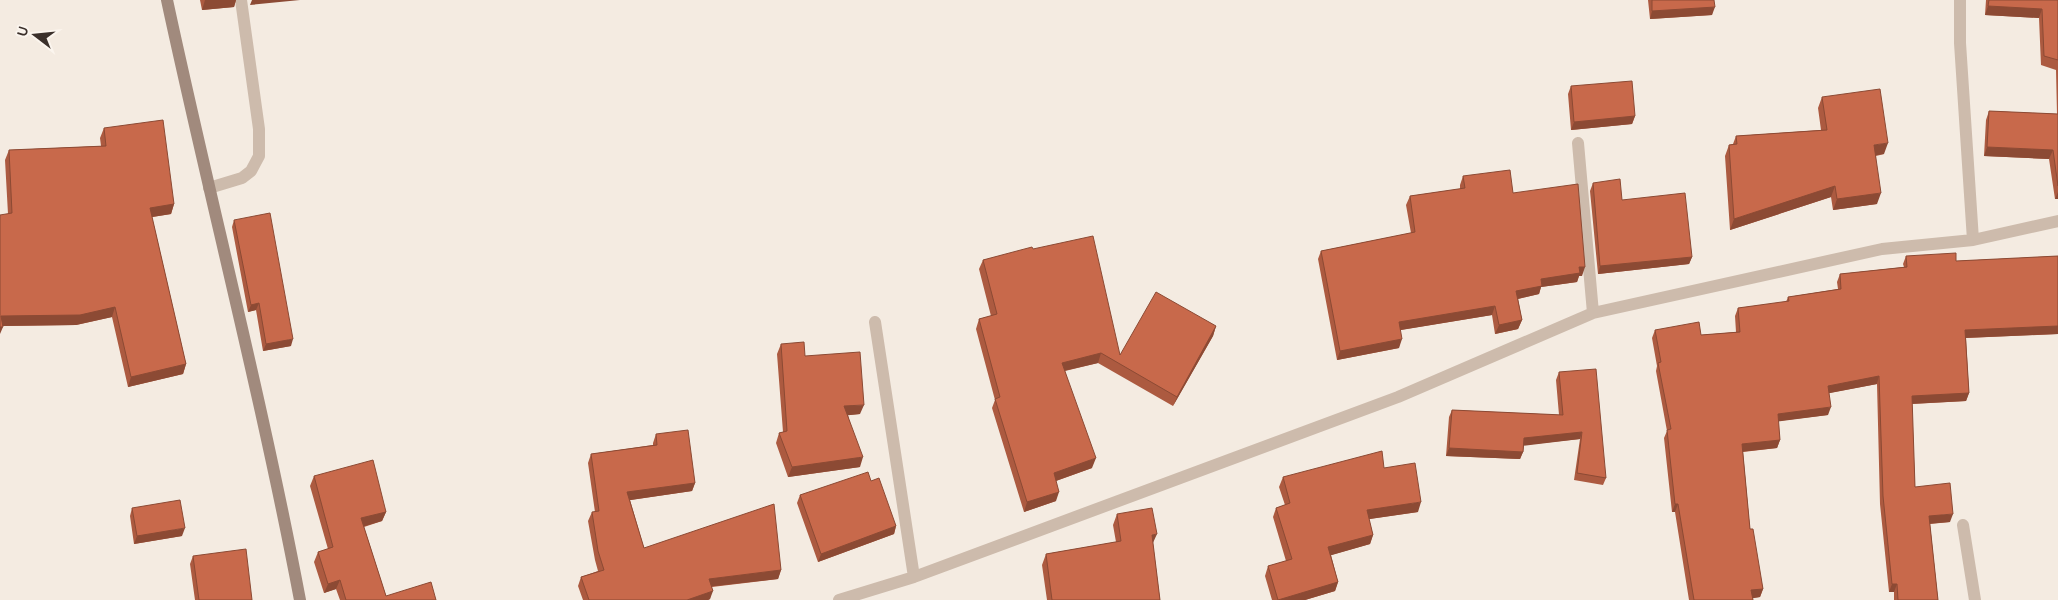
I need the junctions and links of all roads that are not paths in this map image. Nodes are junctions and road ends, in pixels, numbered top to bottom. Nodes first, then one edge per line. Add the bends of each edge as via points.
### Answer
1 (168, 0) edge
2 (241, 0) edge
3 (1960, 0) edge
4 (1578, 143) dead end
5 (209, 188) junction
6 (2058, 222) edge
7 (1973, 240) junction
8 (1593, 313) junction
9 (875, 322) dead end
10 (1963, 525) dead end
11 (914, 577) junction
12 (300, 600) edge
13 (838, 600) edge
14 (1975, 600) edge

1 - 5 street
2 - 5 street via 259,129 259,156 251,171 242,178
3 - 7 street
4 - 8 street
5 - 12 street via 281,496
6 - 7 street
7 - 8 street via 1882,249
8 - 11 street via 1398,397
9 - 11 street
10 - 14 street
11 - 13 street

